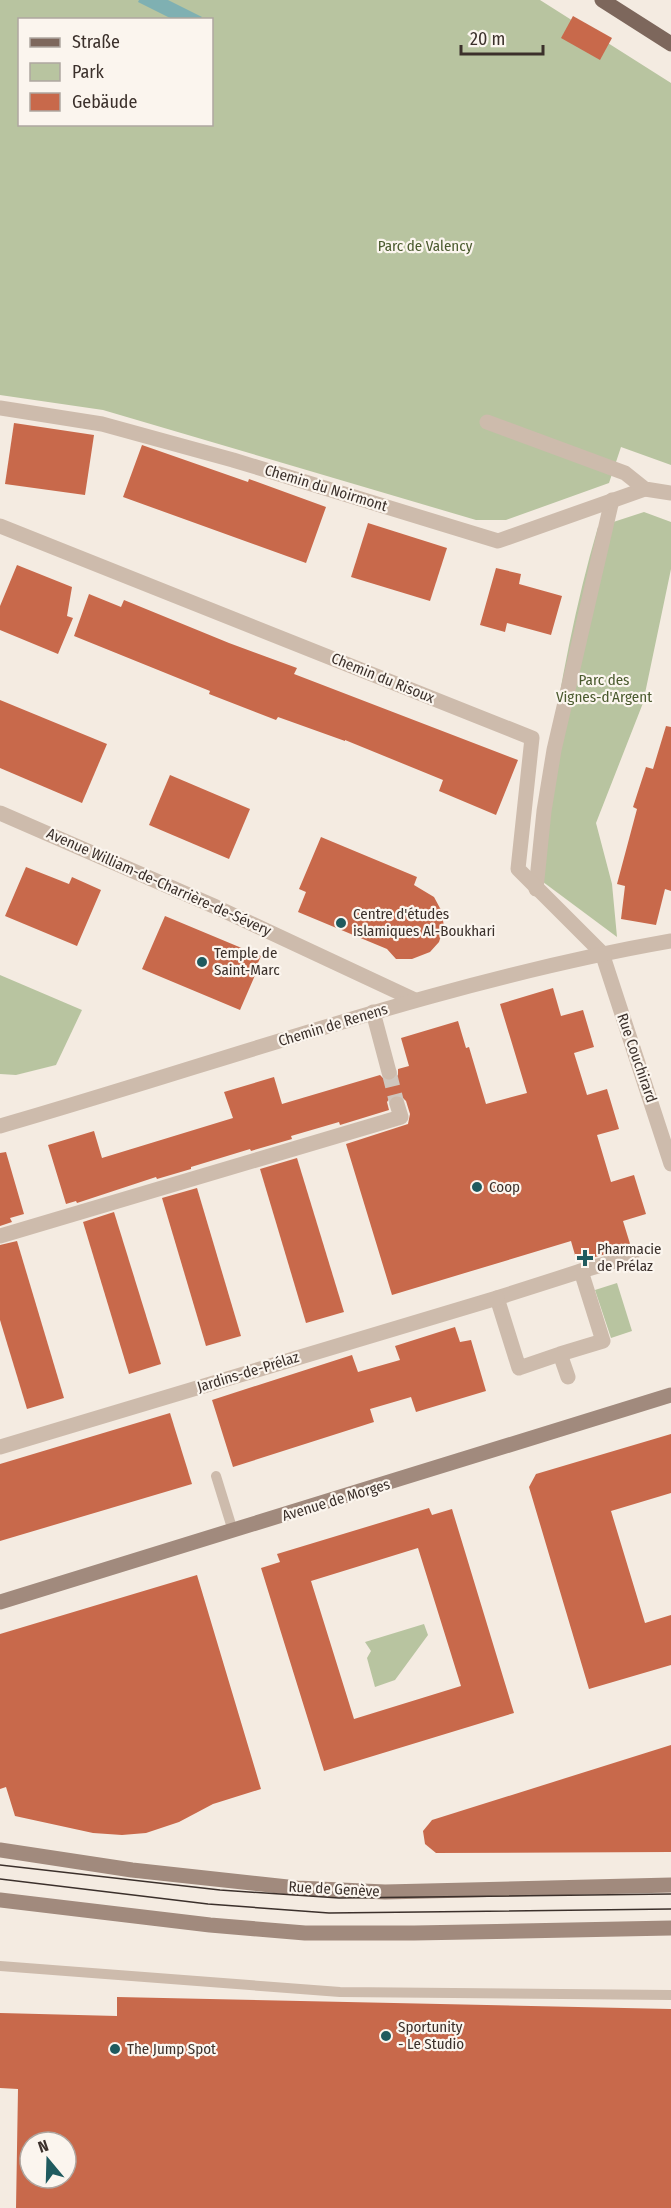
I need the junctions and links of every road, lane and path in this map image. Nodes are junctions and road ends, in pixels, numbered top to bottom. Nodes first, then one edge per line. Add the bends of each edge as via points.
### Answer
1 (602, 0) edge
2 (671, 44) edge
3 (0, 408) edge
4 (486, 422) dead end
5 (645, 489) junction
6 (671, 493) edge
7 (612, 500) junction
8 (0, 526) edge
9 (0, 813) edge
10 (536, 889) junction
11 (671, 941) edge
12 (602, 953) junction
13 (415, 1000) junction
14 (373, 1012) junction
15 (389, 1072) tunnel mouth
16 (398, 1104) dead end
17 (0, 1126) edge
18 (671, 1164) edge
19 (0, 1236) edge
20 (632, 1256) dead end
21 (581, 1272) junction
22 (497, 1298) junction
23 (560, 1354) junction
24 (568, 1377) dead end
25 (671, 1395) edge
26 (0, 1447) edge
27 (216, 1476) dead end
28 (233, 1531) junction
29 (0, 1602) edge
30 (0, 1850) edge
31 (671, 1885) edge
32 (0, 1900) edge
33 (671, 1929) edge
34 (0, 1966) edge
35 (671, 1995) edge

1 - 2 main road
3 - 7 street, Chemin du Noirmont via 102,424 498,541
4 - 5 street via 625,472
5 - 6 street
5 - 7 street, Chemin du Noirmont
7 - 10 street via 554,750
8 - 10 street, Chemin du Risoux via 532,738 518,869
9 - 13 street, Avenue William-de-Charrière-de-Sévery via 216,907
10 - 12 street, Chemin du Risoux
11 - 12 street, Chemin de Renens
12 - 13 street, Chemin de Renens
12 - 18 street, Rue Couchirard
13 - 14 street, Chemin de Renens
14 - 15 street
14 - 17 street, Chemin de Renens
16 - 19 street via 401,1117
20 - 21 street, Jardins-de-Prélaz
21 - 22 street, Jardins-de-Prélaz
21 - 23 street via 603,1341
22 - 23 street via 519,1368
22 - 26 street, Jardins-de-Prélaz
23 - 24 street
25 - 28 main road, Avenue de Morges
27 - 28 lane
28 - 29 main road, Avenue de Morges
30 - 31 main road, Rue de Genève via 132,1870 297,1888 385,1892
32 - 33 main road via 305,1933
34 - 35 lane via 340,1992

